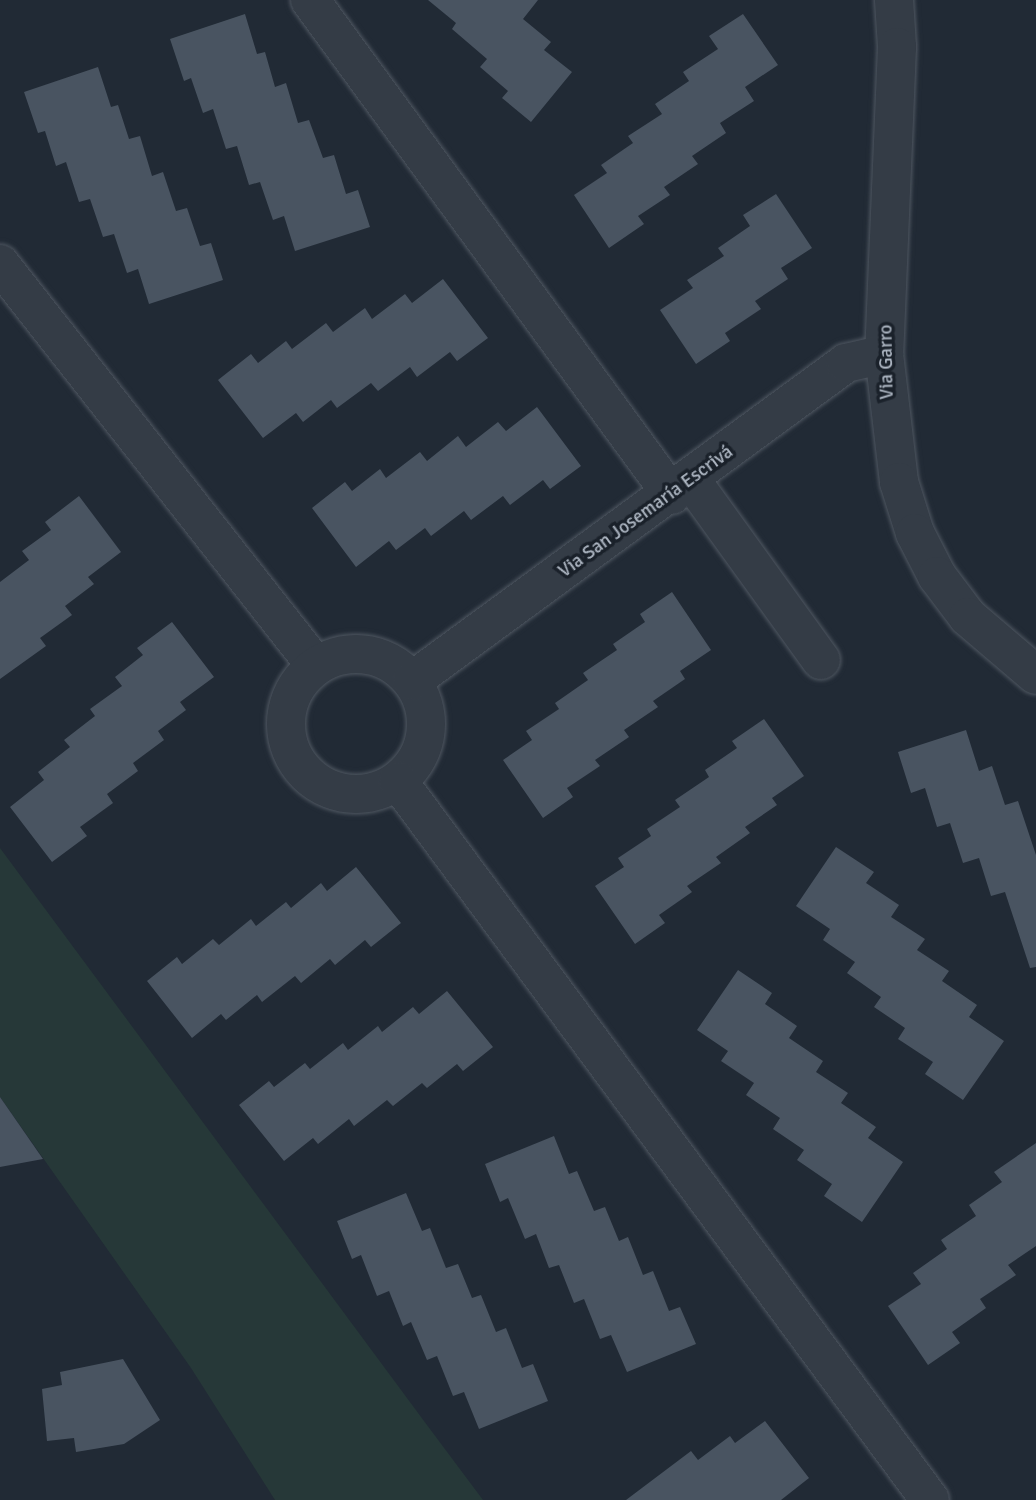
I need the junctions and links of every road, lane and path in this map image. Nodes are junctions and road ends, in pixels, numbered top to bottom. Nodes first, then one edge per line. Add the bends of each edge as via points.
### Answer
1 (310, 0) edge
2 (894, 0) edge
3 (0, 264) edge
4 (884, 355) junction
5 (681, 487) junction
6 (821, 660) dead end
7 (316, 666) junction
8 (1036, 675) edge
9 (412, 681) junction
10 (398, 781) junction
11 (930, 1500) edge

1 - 5 street
2 - 4 street, Via Garro via 897,47
3 - 7 street
4 - 5 street, Via San Josemaría Escrivá via 846,363
4 - 8 street, Via Garro via 890,436 915,533 937,576 968,617
5 - 6 street
5 - 9 street, Via San Josemaría Escrivá
7 - 9 street via 349,654 367,654 384,659
7 - 10 street via 299,683 288,704 286,736 298,765 321,786 352,795 384,789
9 - 10 street via 425,706 426,734 417,761
10 - 11 street

